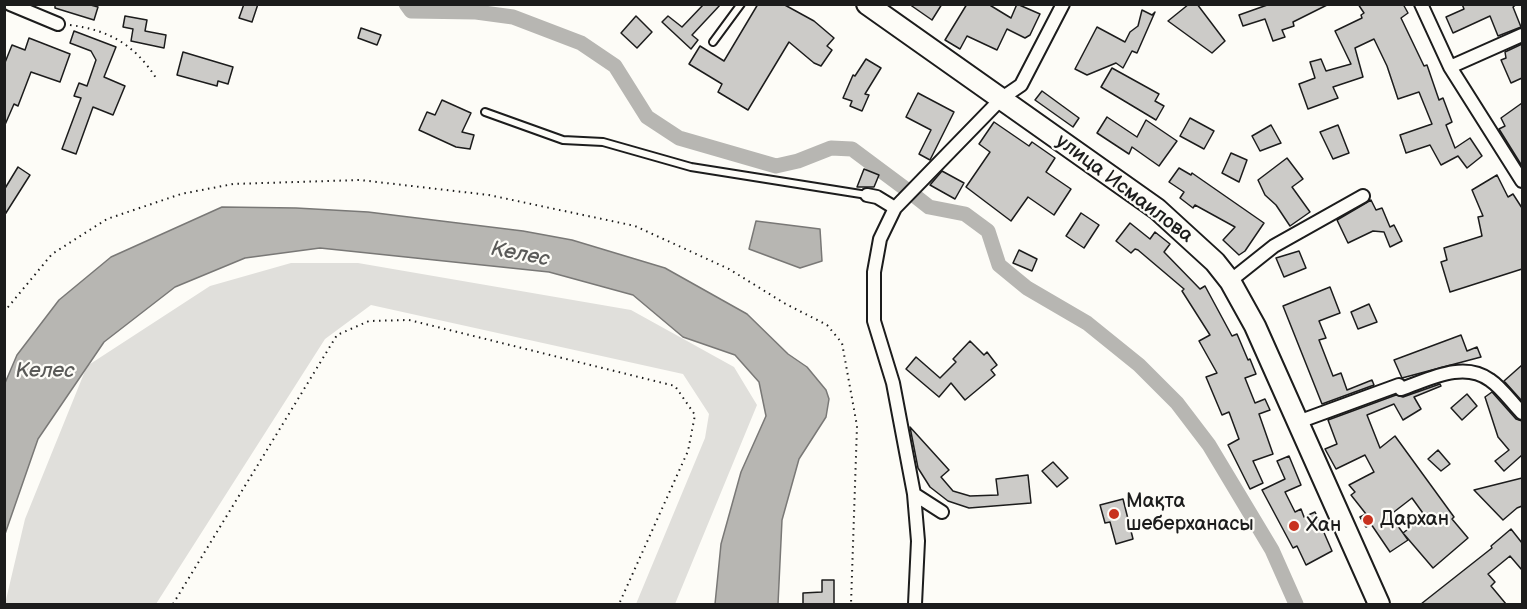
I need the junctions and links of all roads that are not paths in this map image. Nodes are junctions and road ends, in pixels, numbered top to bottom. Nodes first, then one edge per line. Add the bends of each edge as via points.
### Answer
1 (10, 4) edge
2 (741, 4) edge
3 (867, 4) edge
4 (1063, 4) edge
5 (1421, 4) edge
6 (58, 24) road end
7 (1522, 35) edge
8 (713, 42) dead end
9 (1450, 67) junction
10 (1002, 98) junction
11 (485, 112) dead end
12 (1522, 181) edge
13 (867, 195) joint
14 (1363, 196) dead end
15 (895, 208) junction
16 (1230, 280) junction
17 (1522, 413) edge
18 (1298, 422) junction
19 (914, 494) junction
20 (942, 512) dead end
21 (915, 604) edge
22 (1379, 604) edge

1 - 6 street
2 - 8 lane
3 - 10 main road, улица Исмаилова
4 - 10 street via 1021,86
5 - 9 street
7 - 9 street
9 - 12 street
10 - 15 street
10 - 16 main road, улица Исмаилова via 1157,209
11 - 13 lane via 563,140 603,142 691,167
13 - 15 street
14 - 16 street via 1274,246
15 - 19 street via 880,239 872,307 893,383
16 - 18 main road, улица Исмаилова via 1256,326
17 - 18 street via 1490,380 1471,372 1454,371 1401,389 1400,385
18 - 22 main road, улица Исмаилова
19 - 20 street
19 - 21 street via 918,541

